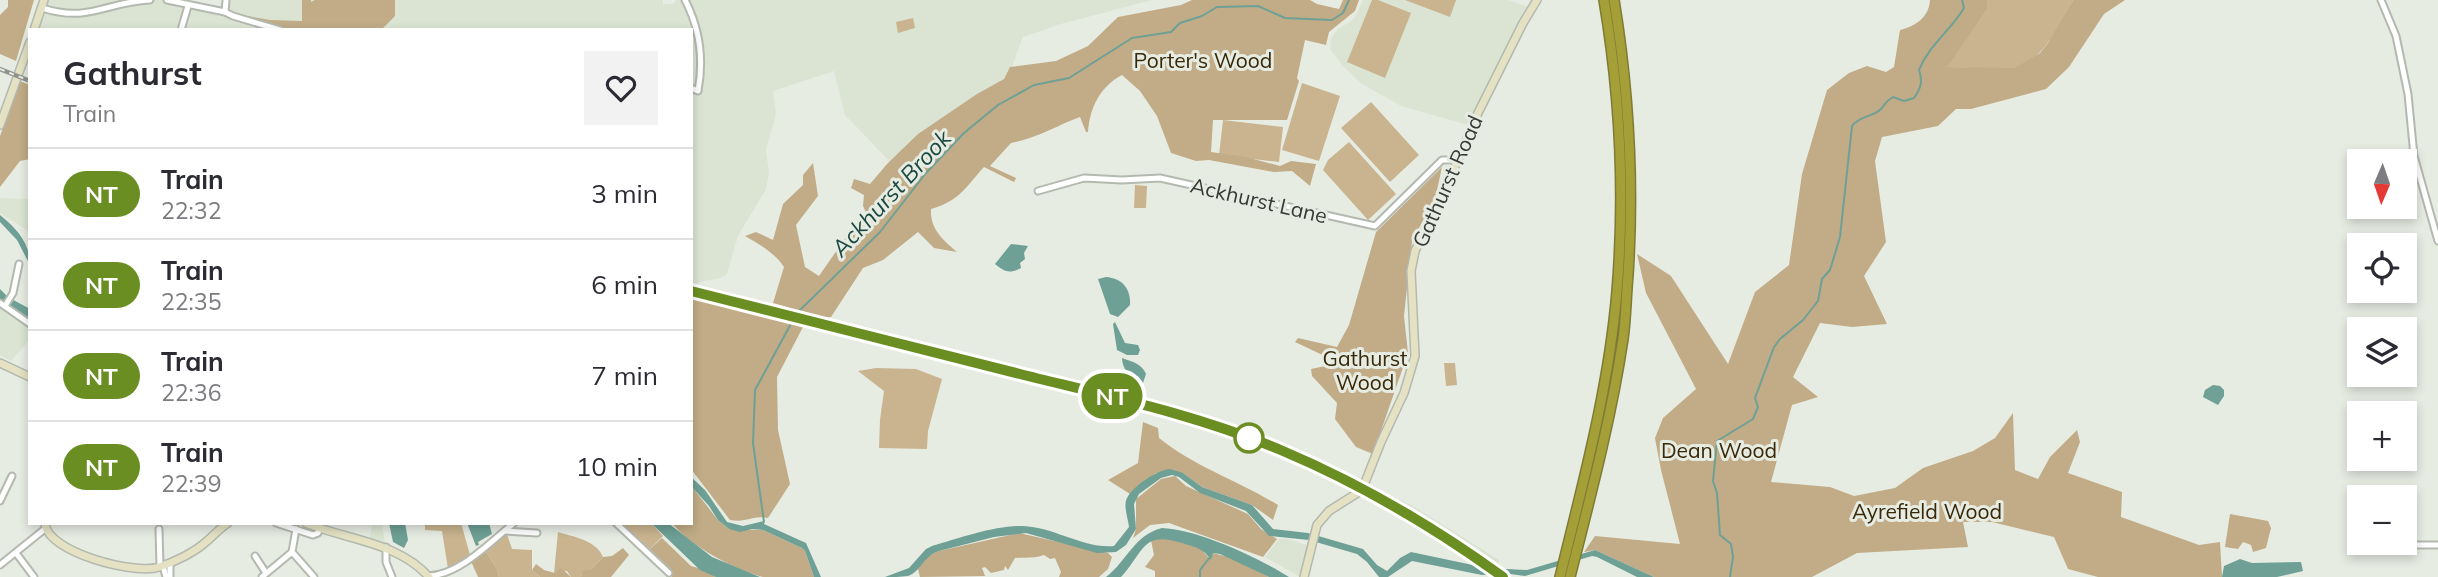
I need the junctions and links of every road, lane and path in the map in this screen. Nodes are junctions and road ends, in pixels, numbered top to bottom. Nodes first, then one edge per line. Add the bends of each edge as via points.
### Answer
1 (150, 0) edge
2 (167, 0) edge
3 (226, 0) edge
4 (685, 0) edge
5 (1537, 0) edge
6 (1604, 0) edge
7 (1614, 0) edge
8 (2381, 0) edge
9 (43, 4) edge
10 (188, 6) junction
11 (225, 12) junction
12 (35, 28) edge
13 (182, 28) edge
14 (273, 28) edge
15 (28, 48) edge
16 (693, 89) edge
17 (0, 125) edge
18 (1456, 160) junction
19 (1038, 191) dead end
20 (2438, 241) edge
21 (19, 264) dead end
22 (4, 304) edge
23 (28, 322) edge
24 (0, 363) edge
25 (28, 376) edge
26 (12, 476) dead end
27 (1586, 493) junction
28 (0, 501) edge
29 (226, 525) edge
30 (283, 525) edge
31 (311, 525) edge
32 (500, 525) edge
33 (512, 525) edge
34 (618, 525) edge
35 (46, 526) edge
36 (159, 529) dead end
37 (296, 529) junction
38 (320, 529) junction
39 (503, 532) junction
40 (537, 533) dead end
41 (2417, 545) edge
42 (2438, 545) edge
43 (386, 547) junction
44 (292, 552) junction
45 (16, 553) junction
46 (255, 556) dead end
47 (0, 565) edge
48 (164, 565) junction
49 (37, 568) dead end
50 (669, 573) dead end
51 (32, 575) edge
52 (264, 575) edge
53 (168, 577) edge
54 (314, 577) edge
55 (393, 577) edge
56 (428, 577) edge
57 (1304, 577) edge
58 (1560, 577) edge
59 (1570, 577) edge

1 - 9 street via 79,15 63,14
2 - 10 street
3 - 11 street
4 - 16 street via 701,50 698,91
5 - 18 main road, Gathurst Road
6 - 27 highway via 1616,74 1620,230 1616,293
7 - 27 highway via 1626,74 1631,231 1623,336
8 - 20 street via 2396,36 2409,94 2414,156
9 - 12 main road
10 - 11 street
10 - 13 street
11 - 14 street
15 - 17 main road
18 - 19 street, Ackhurst Lane via 1442,160 1375,226 1160,178 1084,178
18 - 57 main road, Gathurst Road via 1413,258 1414,363 1404,393 1362,491 1325,513 1315,531
21 - 22 street via 12,296
22 - 23 street
24 - 25 main road
26 - 28 street
27 - 58 highway
27 - 59 highway
29 - 48 main road via 203,545
30 - 37 street
31 - 38 main road
32 - 39 street
33 - 39 street
34 - 50 street
35 - 45 street
35 - 48 main road via 48,534 83,556 144,569
36 - 48 street
37 - 38 street via 315,535
37 - 44 street
38 - 43 main road
39 - 40 street
39 - 56 street via 444,574
41 - 42 street
43 - 55 street
43 - 56 main road
44 - 52 street
44 - 54 street
45 - 47 street
45 - 51 street
46 - 52 street
48 - 53 street
49 - 51 street

